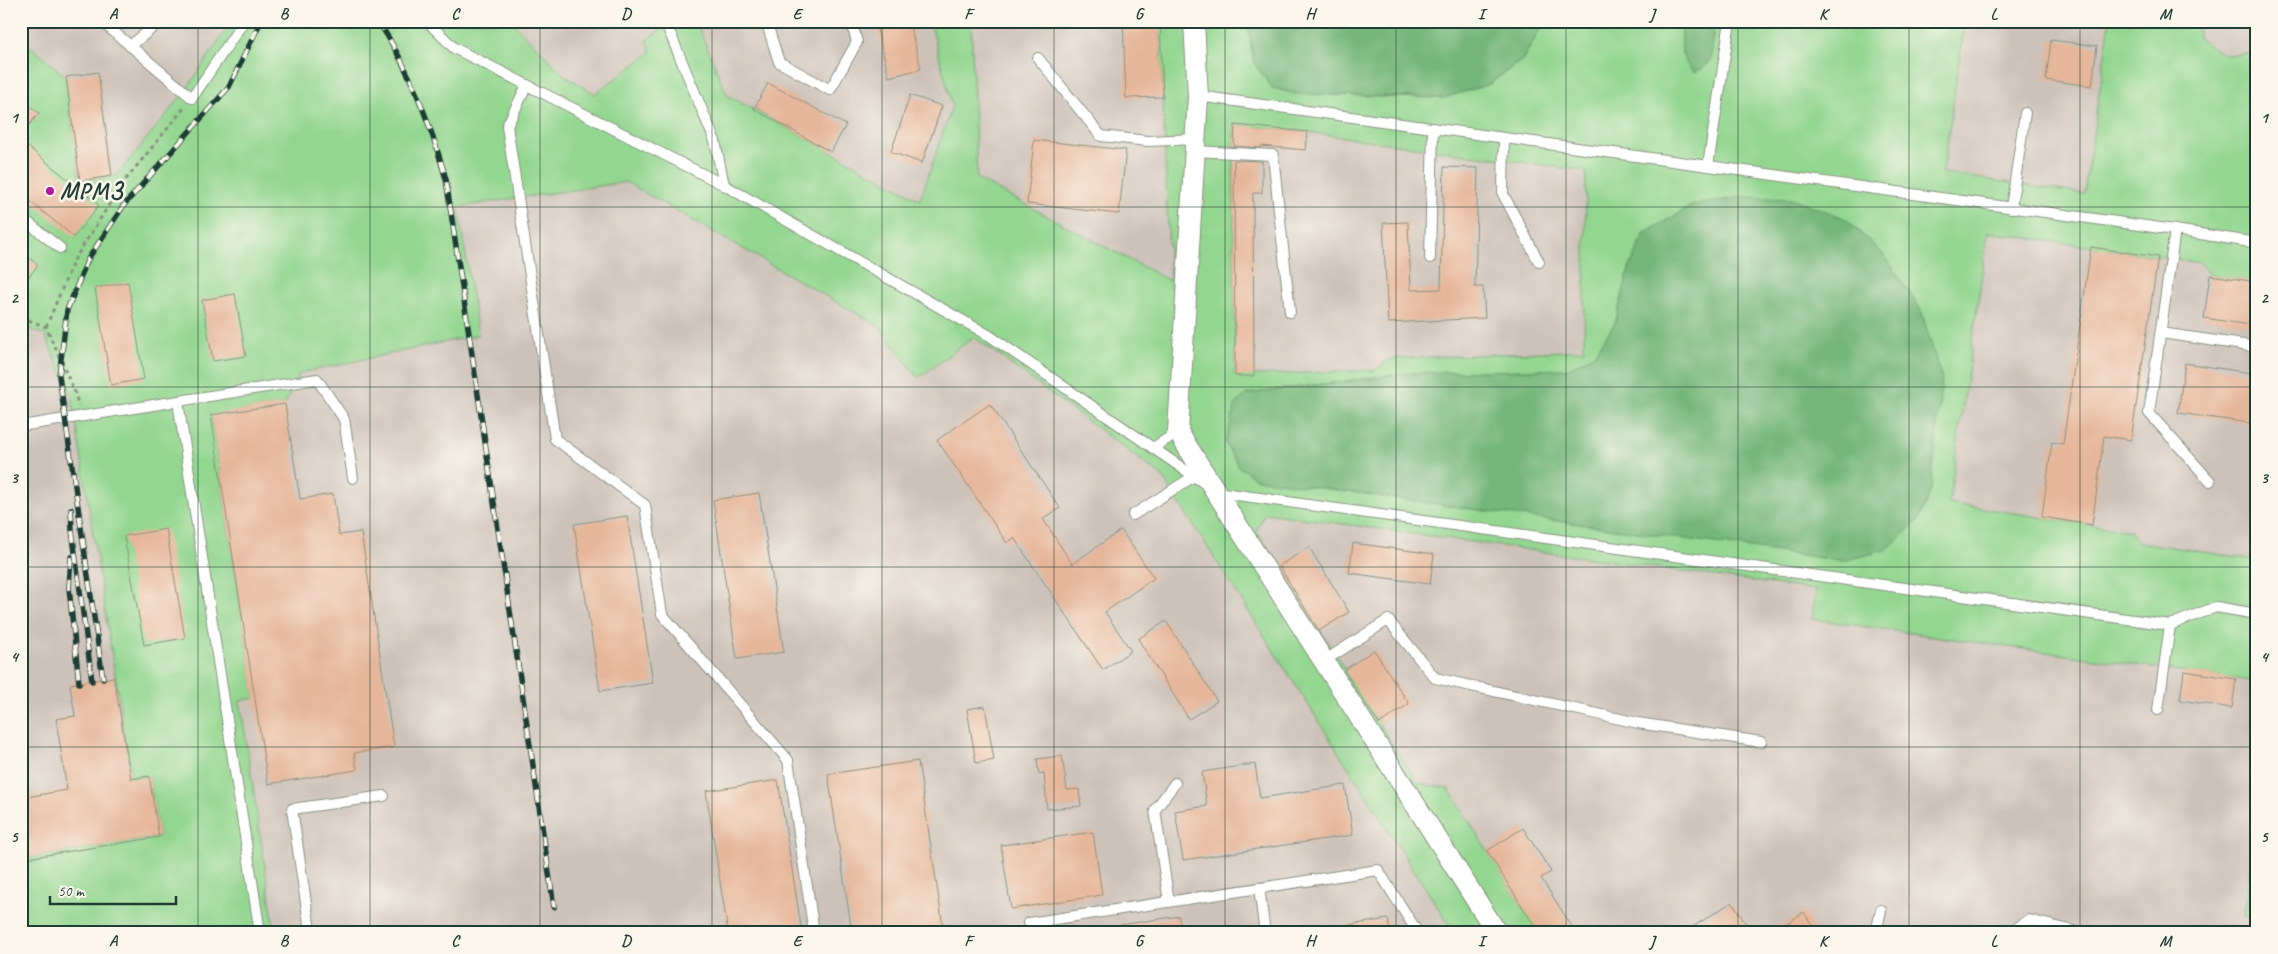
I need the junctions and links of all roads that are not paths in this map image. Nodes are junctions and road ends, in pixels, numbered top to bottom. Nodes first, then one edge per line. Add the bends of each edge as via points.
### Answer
1 (102, 21) edge
2 (161, 21) edge
3 (244, 21) edge
4 (427, 21) edge
5 (665, 21) edge
6 (766, 21) edge
7 (851, 21) edge
8 (1194, 21) edge
9 (1730, 21) edge
10 (130, 46) junction
11 (1038, 58) dead end
12 (527, 85) junction
13 (1198, 96) junction
14 (2025, 113) dead end
15 (1433, 128) junction
16 (1504, 138) junction
17 (1195, 145) junction
18 (1708, 166) junction
19 (724, 185) junction
20 (2011, 208) junction
21 (21, 217) edge
22 (2175, 230) junction
23 (2257, 243) edge
24 (60, 248) dead end
25 (1430, 258) dead end
26 (1539, 262) dead end
27 (1290, 312) dead end
28 (2161, 333) junction
29 (2257, 347) edge
30 (178, 402) junction
31 (21, 426) edge
32 (1178, 432) junction
33 (1153, 448) junction
34 (1198, 473) junction
35 (353, 478) dead end
36 (2210, 481) dead end
37 (1216, 492) junction
38 (1132, 516) dead end
39 (2257, 614) edge
40 (2170, 625) junction
41 (1324, 661) junction
42 (2158, 710) dead end
43 (1761, 742) dead end
44 (1175, 783) dead end
45 (384, 796) dead end
46 (1259, 888) junction
47 (1169, 902) junction
48 (1881, 910) dead end
49 (1029, 923) dead end
50 (260, 933) edge
51 (292, 933) edge
52 (814, 933) edge
53 (1266, 933) edge
54 (1418, 933) edge
55 (1497, 933) edge
56 (1876, 933) edge
57 (2009, 933) edge
58 (2082, 933) edge

1 - 10 lane
2 - 10 lane
3 - 10 lane via 192,98
4 - 12 lane via 454,48
5 - 19 lane via 715,141
6 - 7 lane via 779,62 830,90 857,42
8 - 13 street
9 - 18 lane
11 - 17 lane via 1101,136
12 - 19 lane
12 - 52 lane via 507,126 555,439 645,505 662,614 788,760
13 - 15 lane
13 - 17 street
14 - 20 lane
15 - 16 lane
15 - 25 lane
16 - 18 lane
16 - 26 lane via 1503,194
17 - 27 lane via 1273,155
17 - 32 street
18 - 20 lane
19 - 33 lane via 990,336
20 - 22 lane
21 - 24 lane
22 - 23 lane
22 - 28 lane
28 - 29 lane
28 - 36 lane via 2149,413
30 - 31 lane
30 - 35 lane via 317,380 344,420
30 - 50 lane
32 - 33 lane
32 - 34 street
33 - 34 lane
34 - 37 street
34 - 38 lane
37 - 40 lane
37 - 41 street
39 - 40 lane via 2216,607
40 - 42 lane
41 - 43 lane via 1388,620 1435,678 1638,723
41 - 55 street
44 - 47 lane via 1155,810
45 - 51 lane via 292,810 310,930
46 - 47 lane
46 - 53 lane
46 - 54 lane via 1378,870
47 - 49 lane
48 - 56 lane
57 - 58 lane via 2028,920

